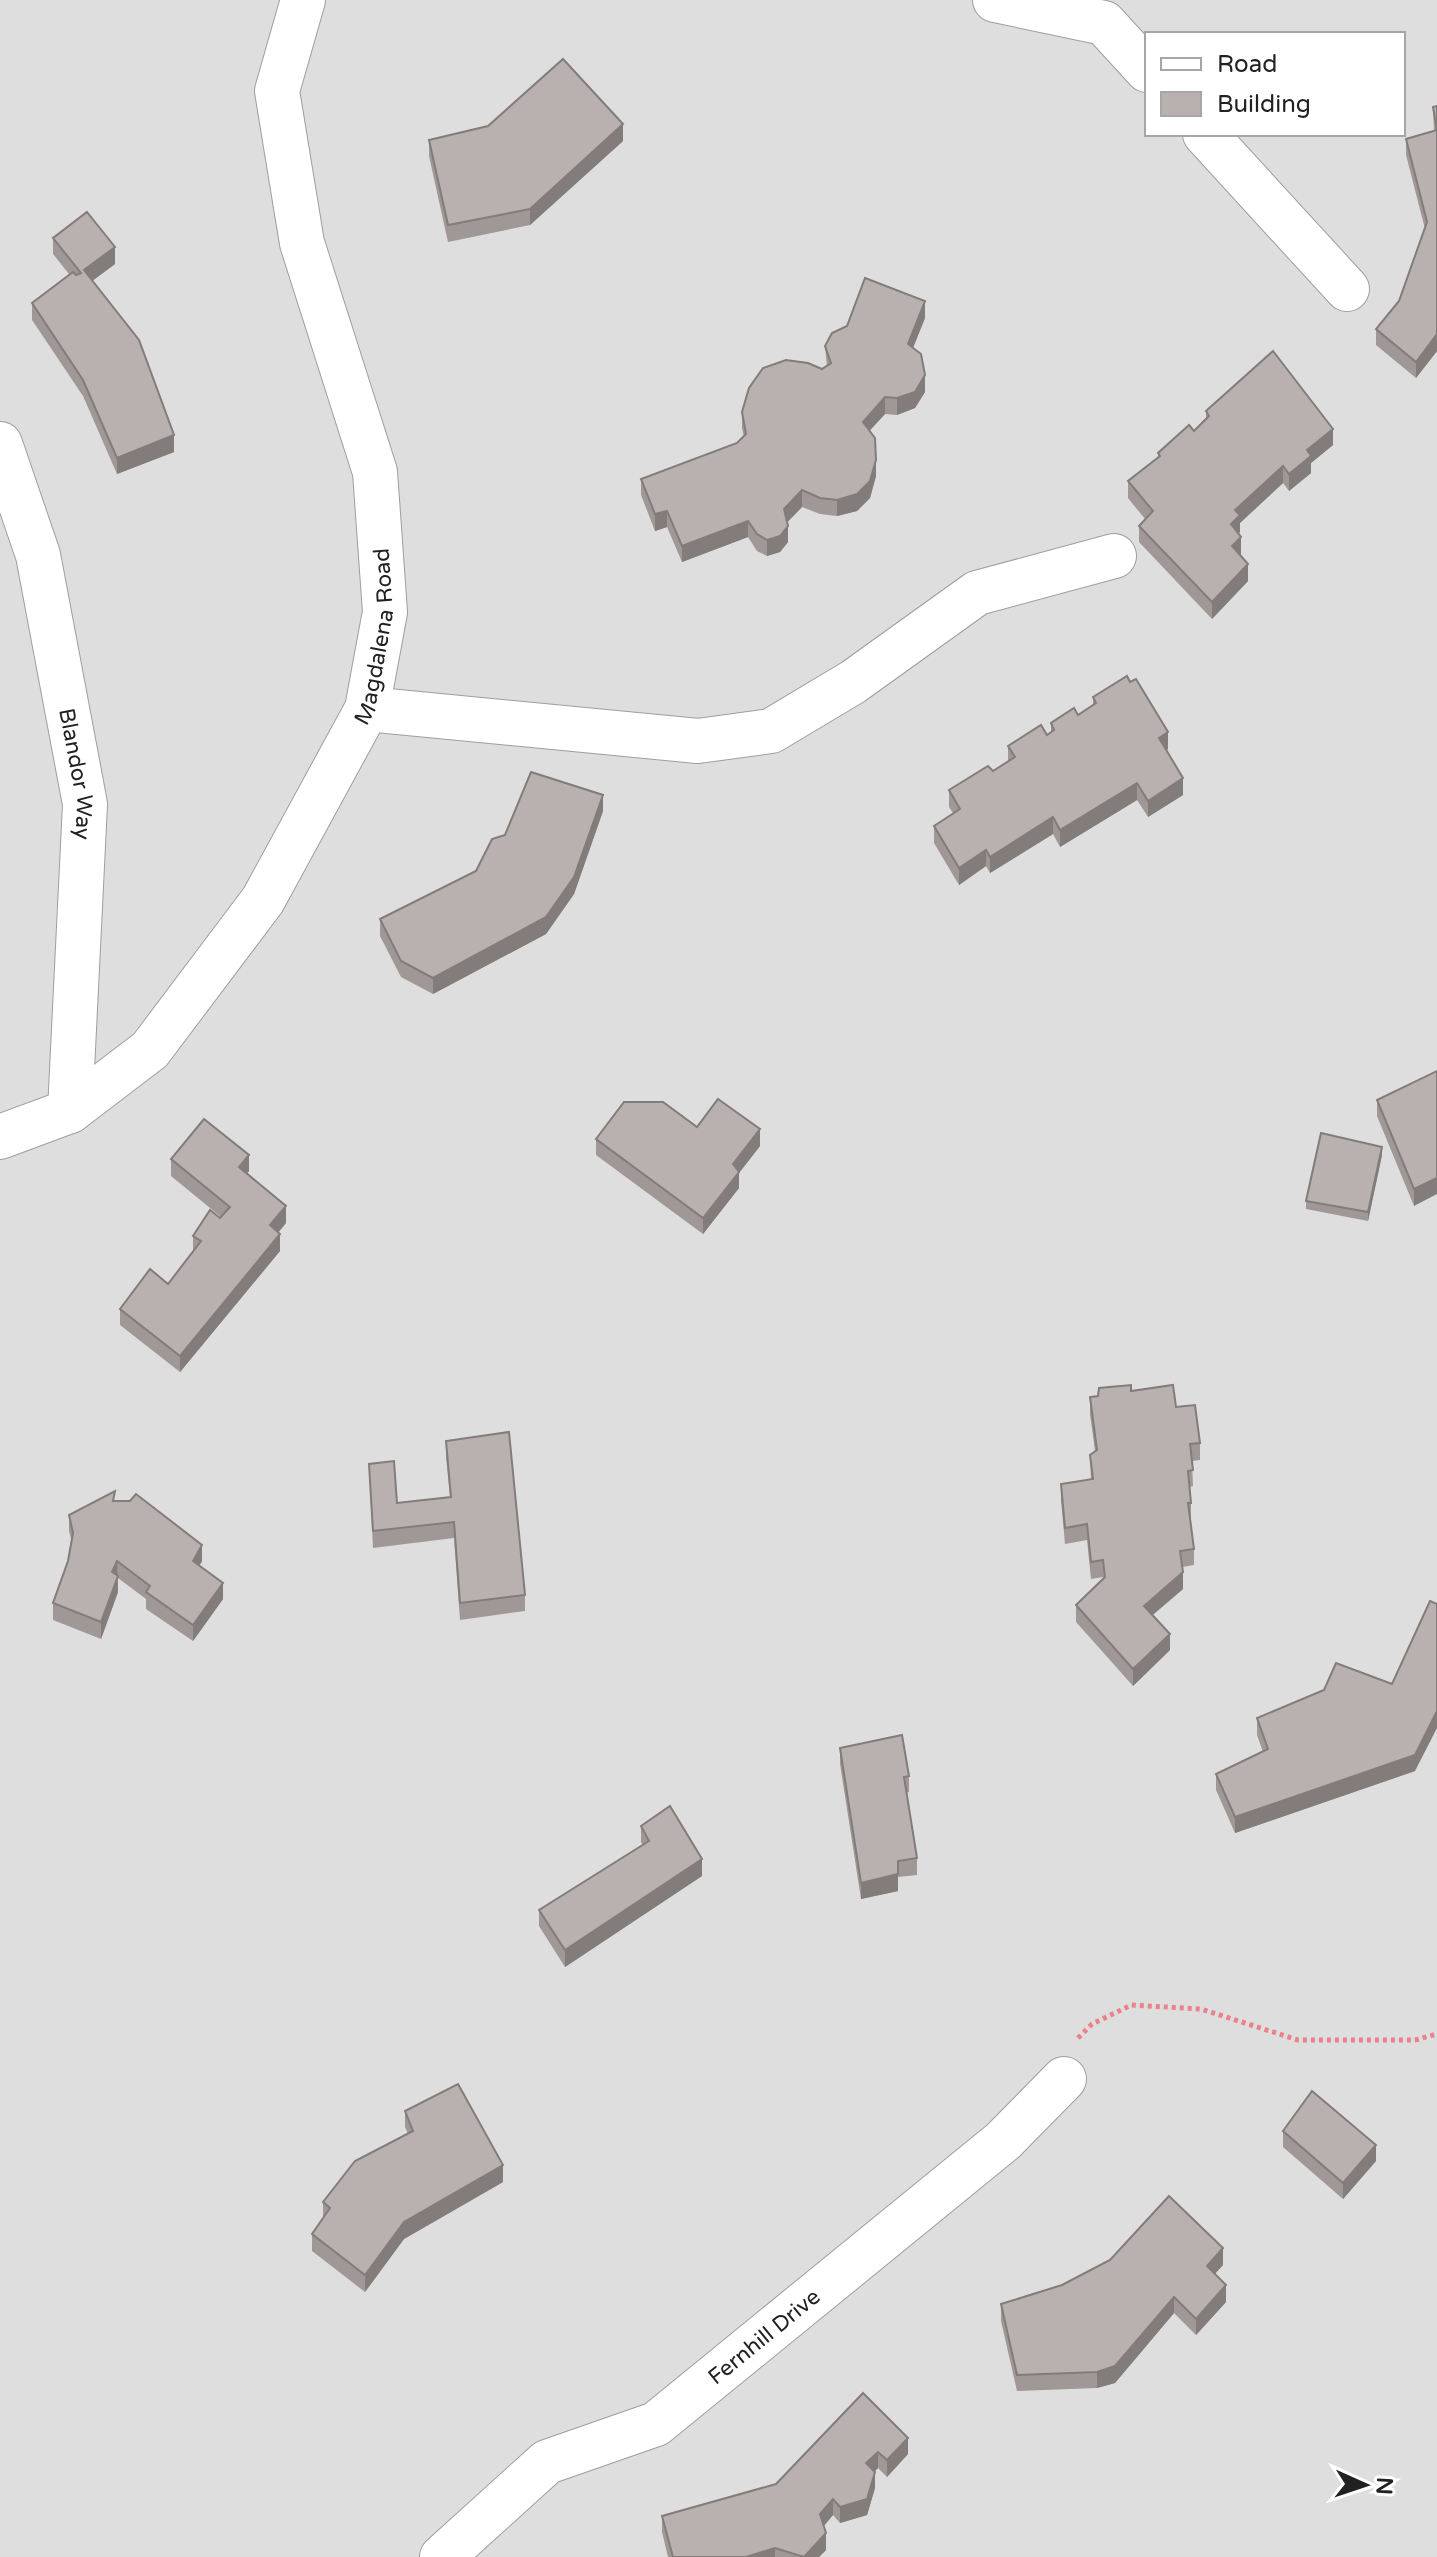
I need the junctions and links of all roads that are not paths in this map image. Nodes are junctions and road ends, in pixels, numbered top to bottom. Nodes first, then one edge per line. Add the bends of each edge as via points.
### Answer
1 (303, 0) edge
2 (1020, 2) edge
3 (1145, 68) edge
4 (1207, 136) edge
5 (1347, 289) dead end
6 (0, 444) edge
7 (1114, 556) dead end
8 (367, 709) junction
9 (70, 1111) junction
10 (0, 1137) edge
11 (1064, 2079) road end
12 (442, 2557) edge

1 - 8 street, Magdalena Road via 277,91 302,243 375,472 385,612
2 - 3 street via 1104,23
4 - 5 street
6 - 9 street, Blandor Way via 38,555 85,804
7 - 8 street via 977,593 853,682 771,731 698,741
8 - 9 street, Magdalena Road via 263,900 150,1050
9 - 10 street, Magdalena Road
11 - 12 street, Fernhill Drive via 1003,2141 656,2424 547,2462

